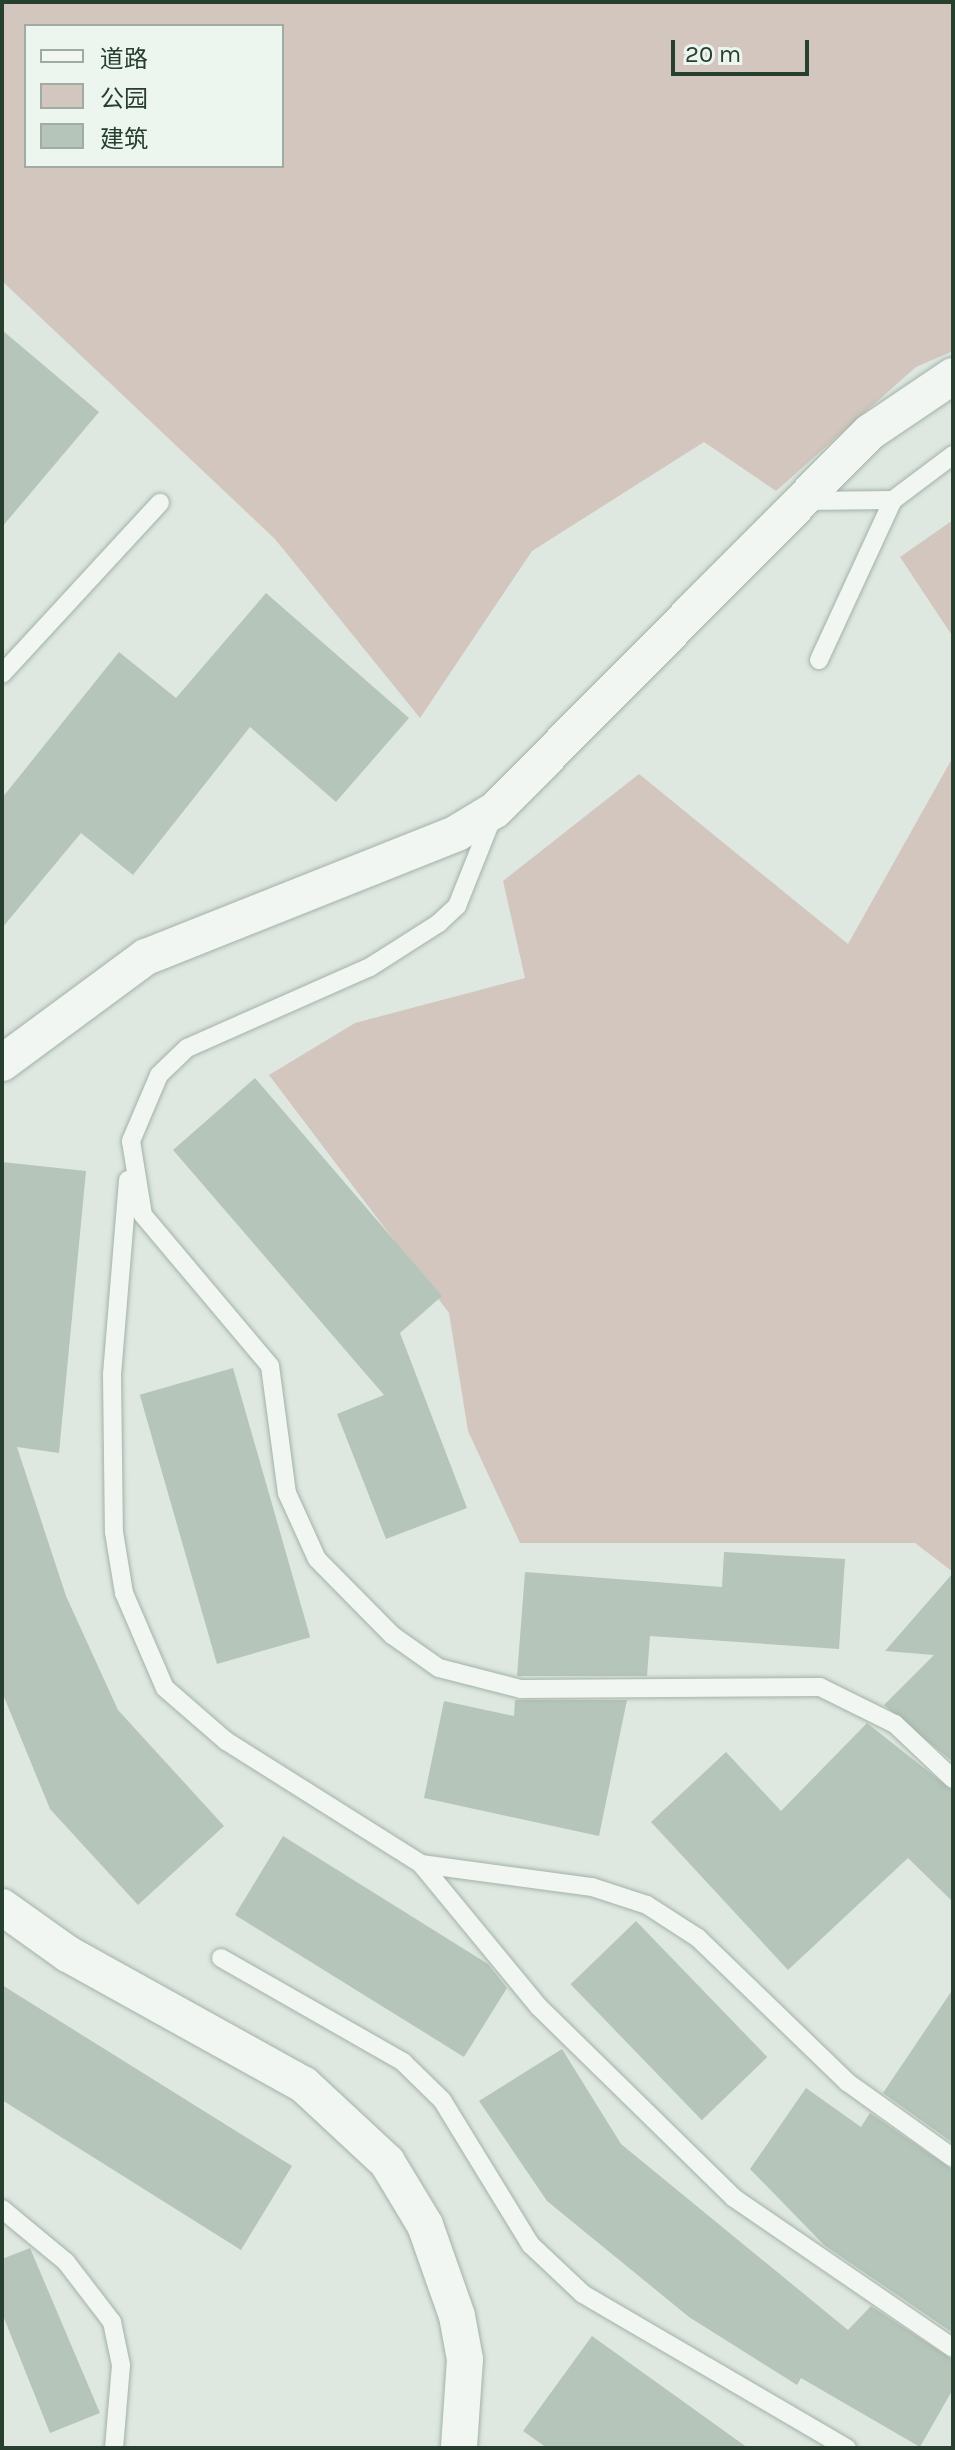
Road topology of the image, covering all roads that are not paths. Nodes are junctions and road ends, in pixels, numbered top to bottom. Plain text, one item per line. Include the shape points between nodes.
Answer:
1 (953, 376) edge
2 (953, 455) edge
3 (893, 500) junction
4 (797, 501) junction
5 (160, 503) dead end
6 (819, 660) dead end
7 (2, 674) edge
8 (495, 810) junction
9 (2, 1063) edge
10 (131, 1141) junction
11 (953, 1779) edge
12 (421, 1864) junction
13 (2, 1907) edge
14 (221, 1958) dead end
15 (953, 2158) edge
16 (2, 2209) edge
17 (953, 2348) edge
18 (114, 2448) edge
19 (459, 2448) edge
20 (847, 2448) edge

1 - 4 street via 870,432
2 - 3 lane
3 - 4 lane
3 - 6 lane
4 - 8 street via 541,771
5 - 7 lane via 12,671
8 - 9 street via 457,833 146,957
8 - 10 lane via 457,906 439,923 370,967 187,1048 159,1075
10 - 11 lane via 136,1192 159,1242 260,1346 270,1366 287,1493 311,1549 392,1635 467,1680 521,1689 820,1687 895,1724
10 - 12 lane via 110,1462 114,1532 136,1631 165,1688 197,1720
12 - 15 lane via 592,1887 647,1905 698,1938 847,2082
12 - 17 lane via 539,2007 734,2198
13 - 19 street via 68,1954 303,2084 387,2162 425,2225 457,2316 465,2359
14 - 20 lane via 403,2062 442,2100 531,2245 583,2294
16 - 18 lane via 66,2262 112,2322 121,2365

